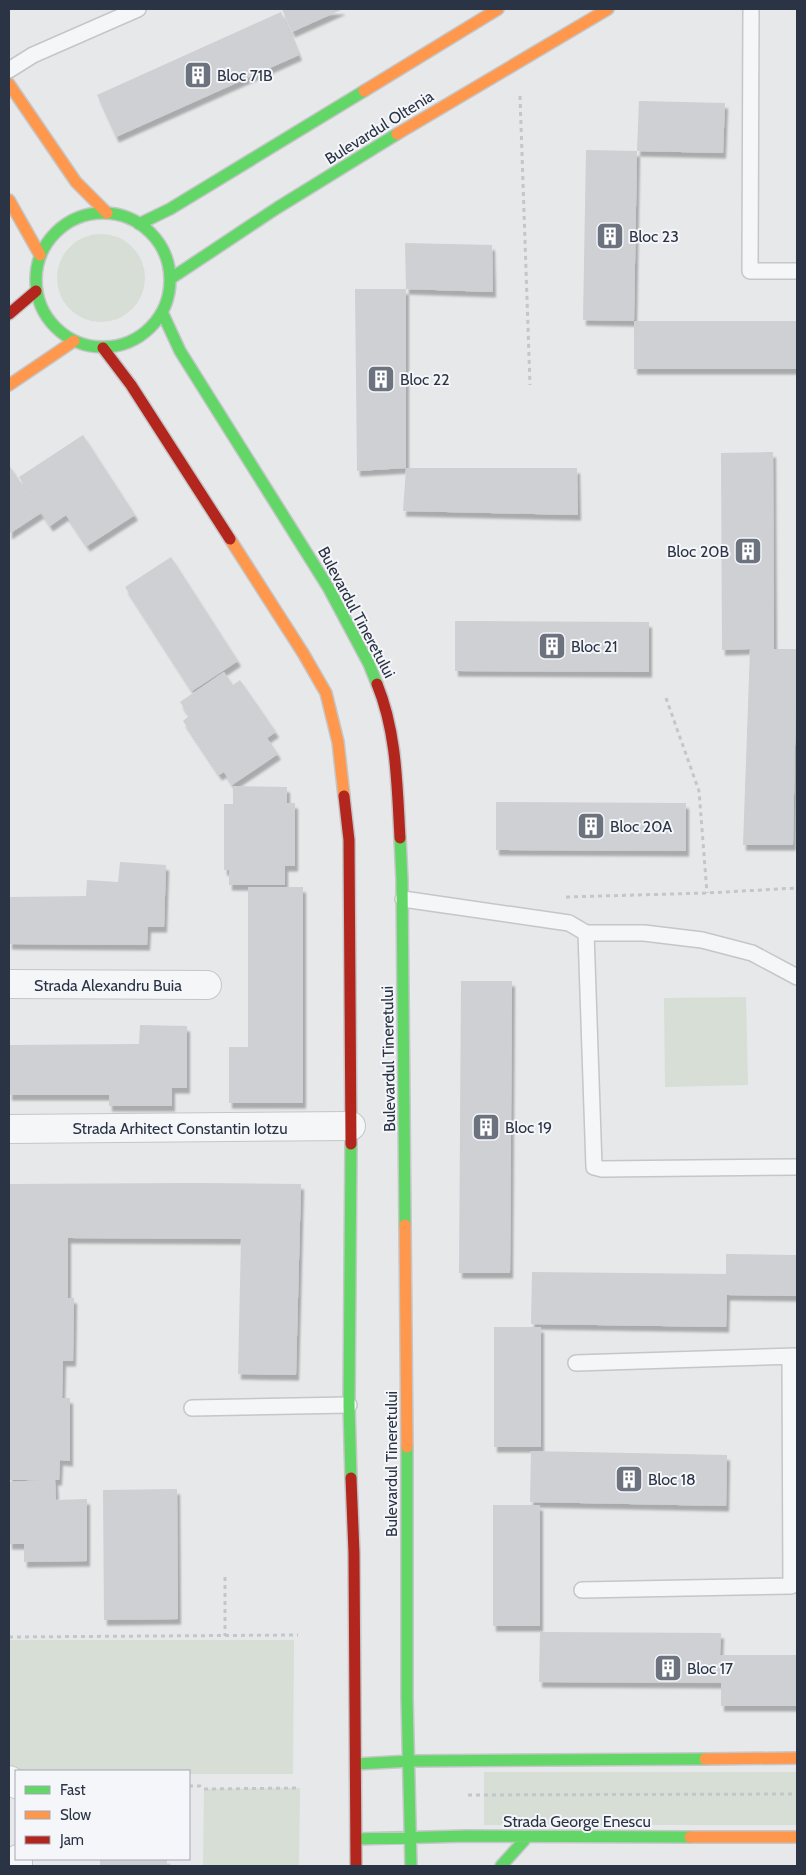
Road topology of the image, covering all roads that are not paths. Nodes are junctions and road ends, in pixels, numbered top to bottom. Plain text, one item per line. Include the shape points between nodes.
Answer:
1 (138, 9) edge
2 (498, 9) edge
3 (608, 9) edge
4 (751, 9) edge
5 (9, 70) edge
6 (9, 84) edge
7 (9, 200) edge
8 (107, 213) junction
9 (139, 224) junction
10 (40, 255) junction
11 (797, 271) edge
12 (170, 279) junction
13 (36, 291) junction
14 (162, 312) junction
15 (9, 314) edge
16 (74, 341) junction
17 (103, 348) junction
18 (9, 385) edge
19 (403, 899) junction
20 (586, 933) junction
21 (797, 977) edge
22 (9, 984) edge
23 (207, 985) dead end
24 (351, 1126) junction
25 (9, 1129) edge
26 (797, 1167) edge
27 (794, 1356) edge
28 (576, 1363) dead end
29 (349, 1405) junction
30 (192, 1408) dead end
31 (582, 1590) dead end
32 (797, 1758) edge
33 (410, 1761) junction
34 (356, 1764) junction
35 (797, 1837) edge
36 (410, 1838) junction
37 (527, 1838) junction
38 (356, 1839) junction
39 (356, 1866) edge
40 (411, 1866) edge
41 (501, 1866) edge

1 - 5 lane via 34,55
2 - 9 main road via 170,209
3 - 12 main road, Bulevardul Oltenia via 326,178
4 - 11 lane via 750,271
6 - 8 main road via 76,182
7 - 10 main road
8 - 9 main road
8 - 10 main road via 86,215 67,223 51,237
9 - 12 main road via 155,238 166,257
10 - 13 main road
12 - 14 main road
13 - 15 main road
13 - 16 main road via 43,312 56,329
14 - 17 main road via 137,338
14 - 19 main road, Bulevardul Tineretului via 180,351 328,587 369,664 382,696 395,752
16 - 17 main road
16 - 18 main road
17 - 24 main road via 131,385 304,653 326,693 338,742 349,840
19 - 20 lane via 569,923
19 - 33 main road, Bulevardul Tineretului
20 - 21 lane via 644,933 702,940 752,954
20 - 26 lane via 594,1167
22 - 23 street, Strada Alexandru Buia
24 - 25 street, Strada Arhitect Constantin Iotzu
24 - 29 main road
27 - 28 lane
27 - 31 lane via 791,1586
29 - 30 lane
29 - 34 main road
32 - 33 main road
33 - 34 main road
33 - 36 main road, Bulevardul Tineretului
34 - 38 main road
35 - 37 main road, Strada George Enescu
36 - 37 main road, Strada George Enescu
36 - 38 main road, Strada George Enescu
36 - 40 main road, Bulevardul Tineretului
37 - 41 main road
38 - 39 main road

